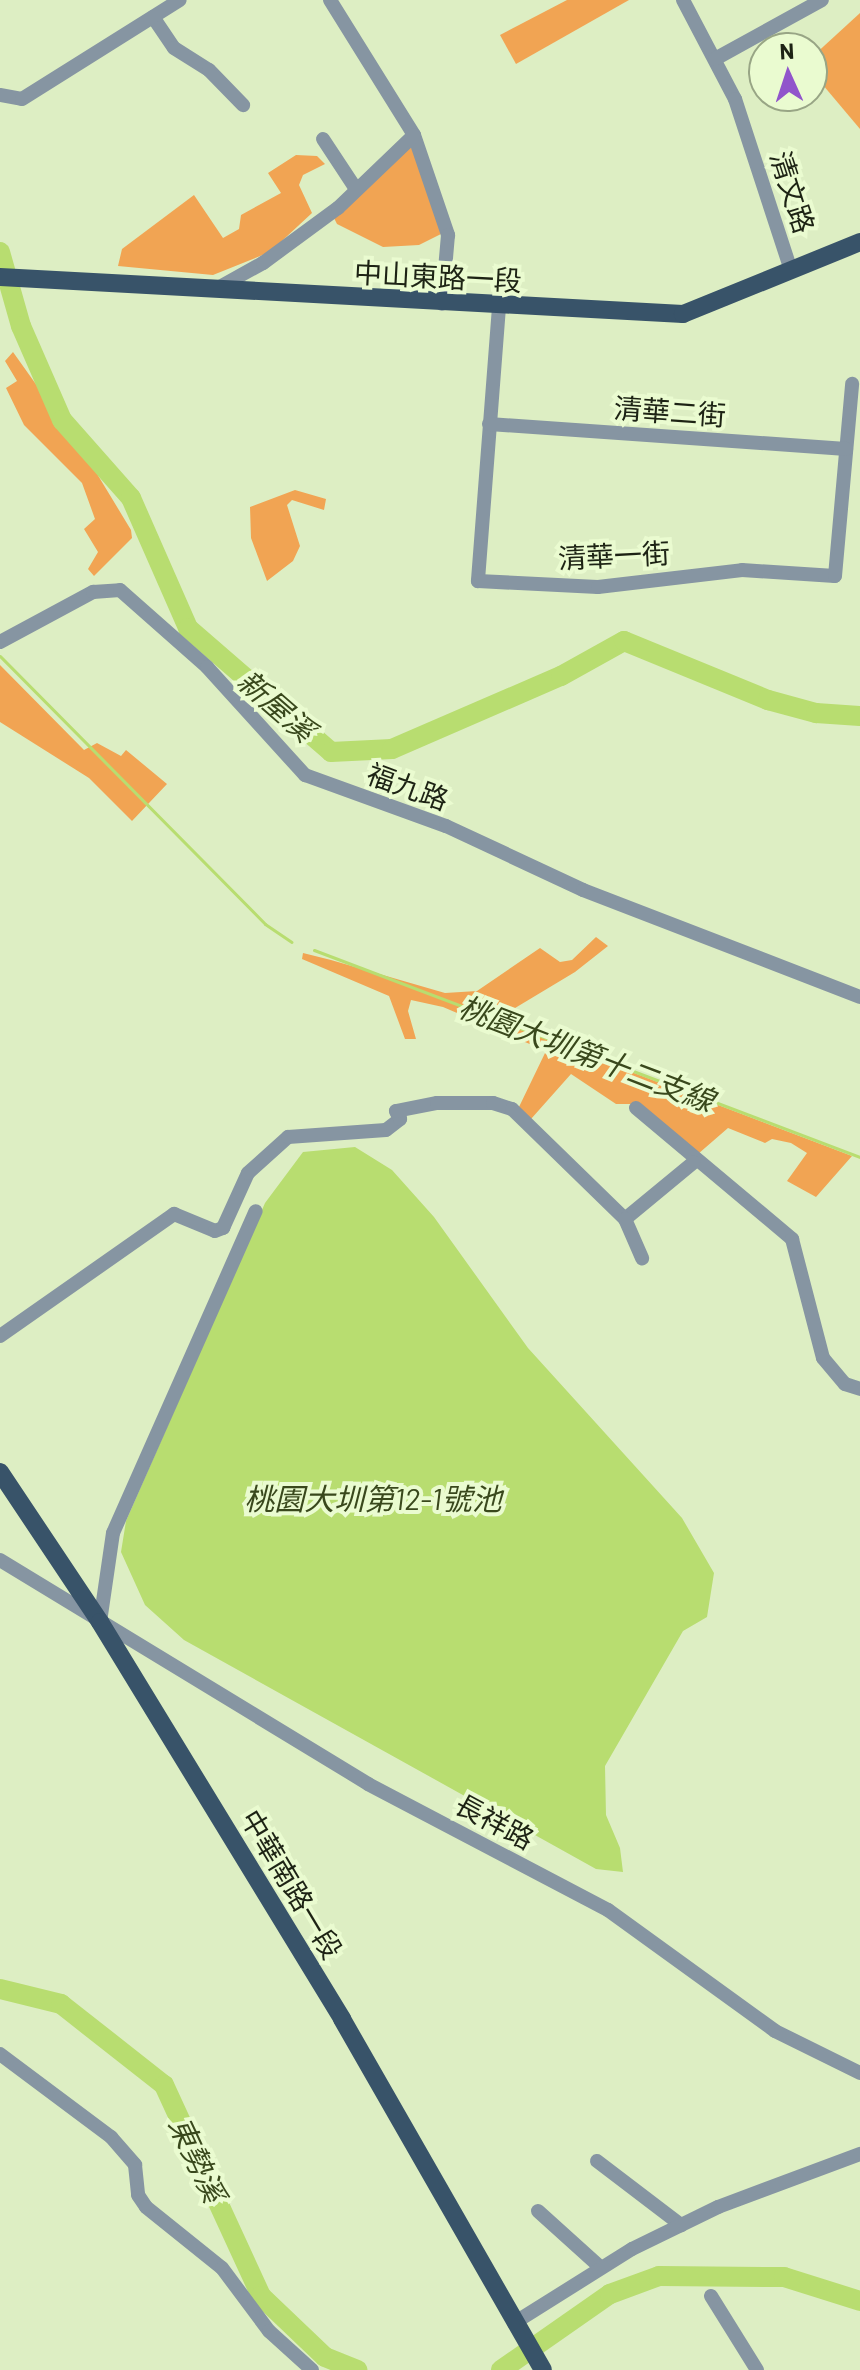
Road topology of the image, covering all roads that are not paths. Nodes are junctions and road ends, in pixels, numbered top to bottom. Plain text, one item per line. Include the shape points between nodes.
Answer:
1 (180, 0) edge
2 (330, 0) edge
3 (683, 0) edge
4 (822, 0) edge
5 (153, 17) junction
6 (715, 59) junction
7 (6, 98) edge
8 (243, 105) dead end
9 (414, 135) junction
10 (323, 139) dead end
11 (356, 189) junction
12 (860, 242) edge
13 (791, 270) junction
14 (0, 277) edge
15 (212, 291) junction
16 (442, 304) junction
17 (499, 307) junction
18 (852, 384) dead end
19 (489, 424) junction
20 (846, 449) junction
21 (0, 642) edge
22 (860, 997) edge
23 (636, 1108) dead end
24 (694, 1162) junction
25 (256, 1211) dead end
26 (625, 1219) junction
27 (642, 1258) dead end
28 (0, 1336) edge
29 (860, 1389) edge
30 (0, 1472) edge
31 (0, 1560) edge
32 (100, 1622) junction
33 (0, 2054) edge
34 (860, 2073) edge
35 (860, 2154) edge
36 (597, 2161) dead end
37 (538, 2211) dead end
38 (681, 2225) junction
39 (600, 2267) junction
40 (711, 2296) dead end
41 (517, 2328) junction
42 (312, 2370) edge
43 (543, 2370) edge
44 (757, 2370) edge

1 - 5 street
2 - 9 street
3 - 6 street, 清文路
4 - 6 street
5 - 7 street
5 - 8 street via 174,48 209,70
6 - 13 street, 清文路 via 735,99
9 - 11 street
9 - 16 street via 448,235
10 - 11 street
11 - 15 street via 263,263
12 - 13 main road, 中山東路一段
13 - 17 main road, 中山東路一段 via 683,314
14 - 15 main road, 中山東路一段
15 - 16 main road, 中山東路一段
16 - 17 main road, 中山東路一段
17 - 19 street, 清華一街
18 - 20 street, 清華一街
19 - 20 street, 清華二街
19 - 20 street, 清華一街 via 478,581 598,587 742,570 835,576
21 - 22 street, 福九路 via 93,592 120,590 207,667 305,775 446,826 583,890
23 - 24 street
24 - 26 street
24 - 29 street via 704,1163 792,1239 823,1358 845,1384
25 - 32 street via 113,1533
26 - 27 street
26 - 28 street via 512,1109 493,1103 405,1108 396,1111 400,1119 386,1130 288,1137 248,1173 223,1228 215,1231 174,1214
30 - 32 main road, 中華南路一段
31 - 32 street, 長祥路
32 - 34 street, 長祥路 via 368,1784 608,1910 775,2031
32 - 41 main road, 中華南路一段 via 350,2032
33 - 42 street via 111,2137 135,2165 138,2195 146,2207 222,2268 269,2331
35 - 38 street via 783,2180
36 - 38 street
37 - 39 street
38 - 39 street
39 - 41 street
40 - 44 street
41 - 43 main road, 中華南路一段

